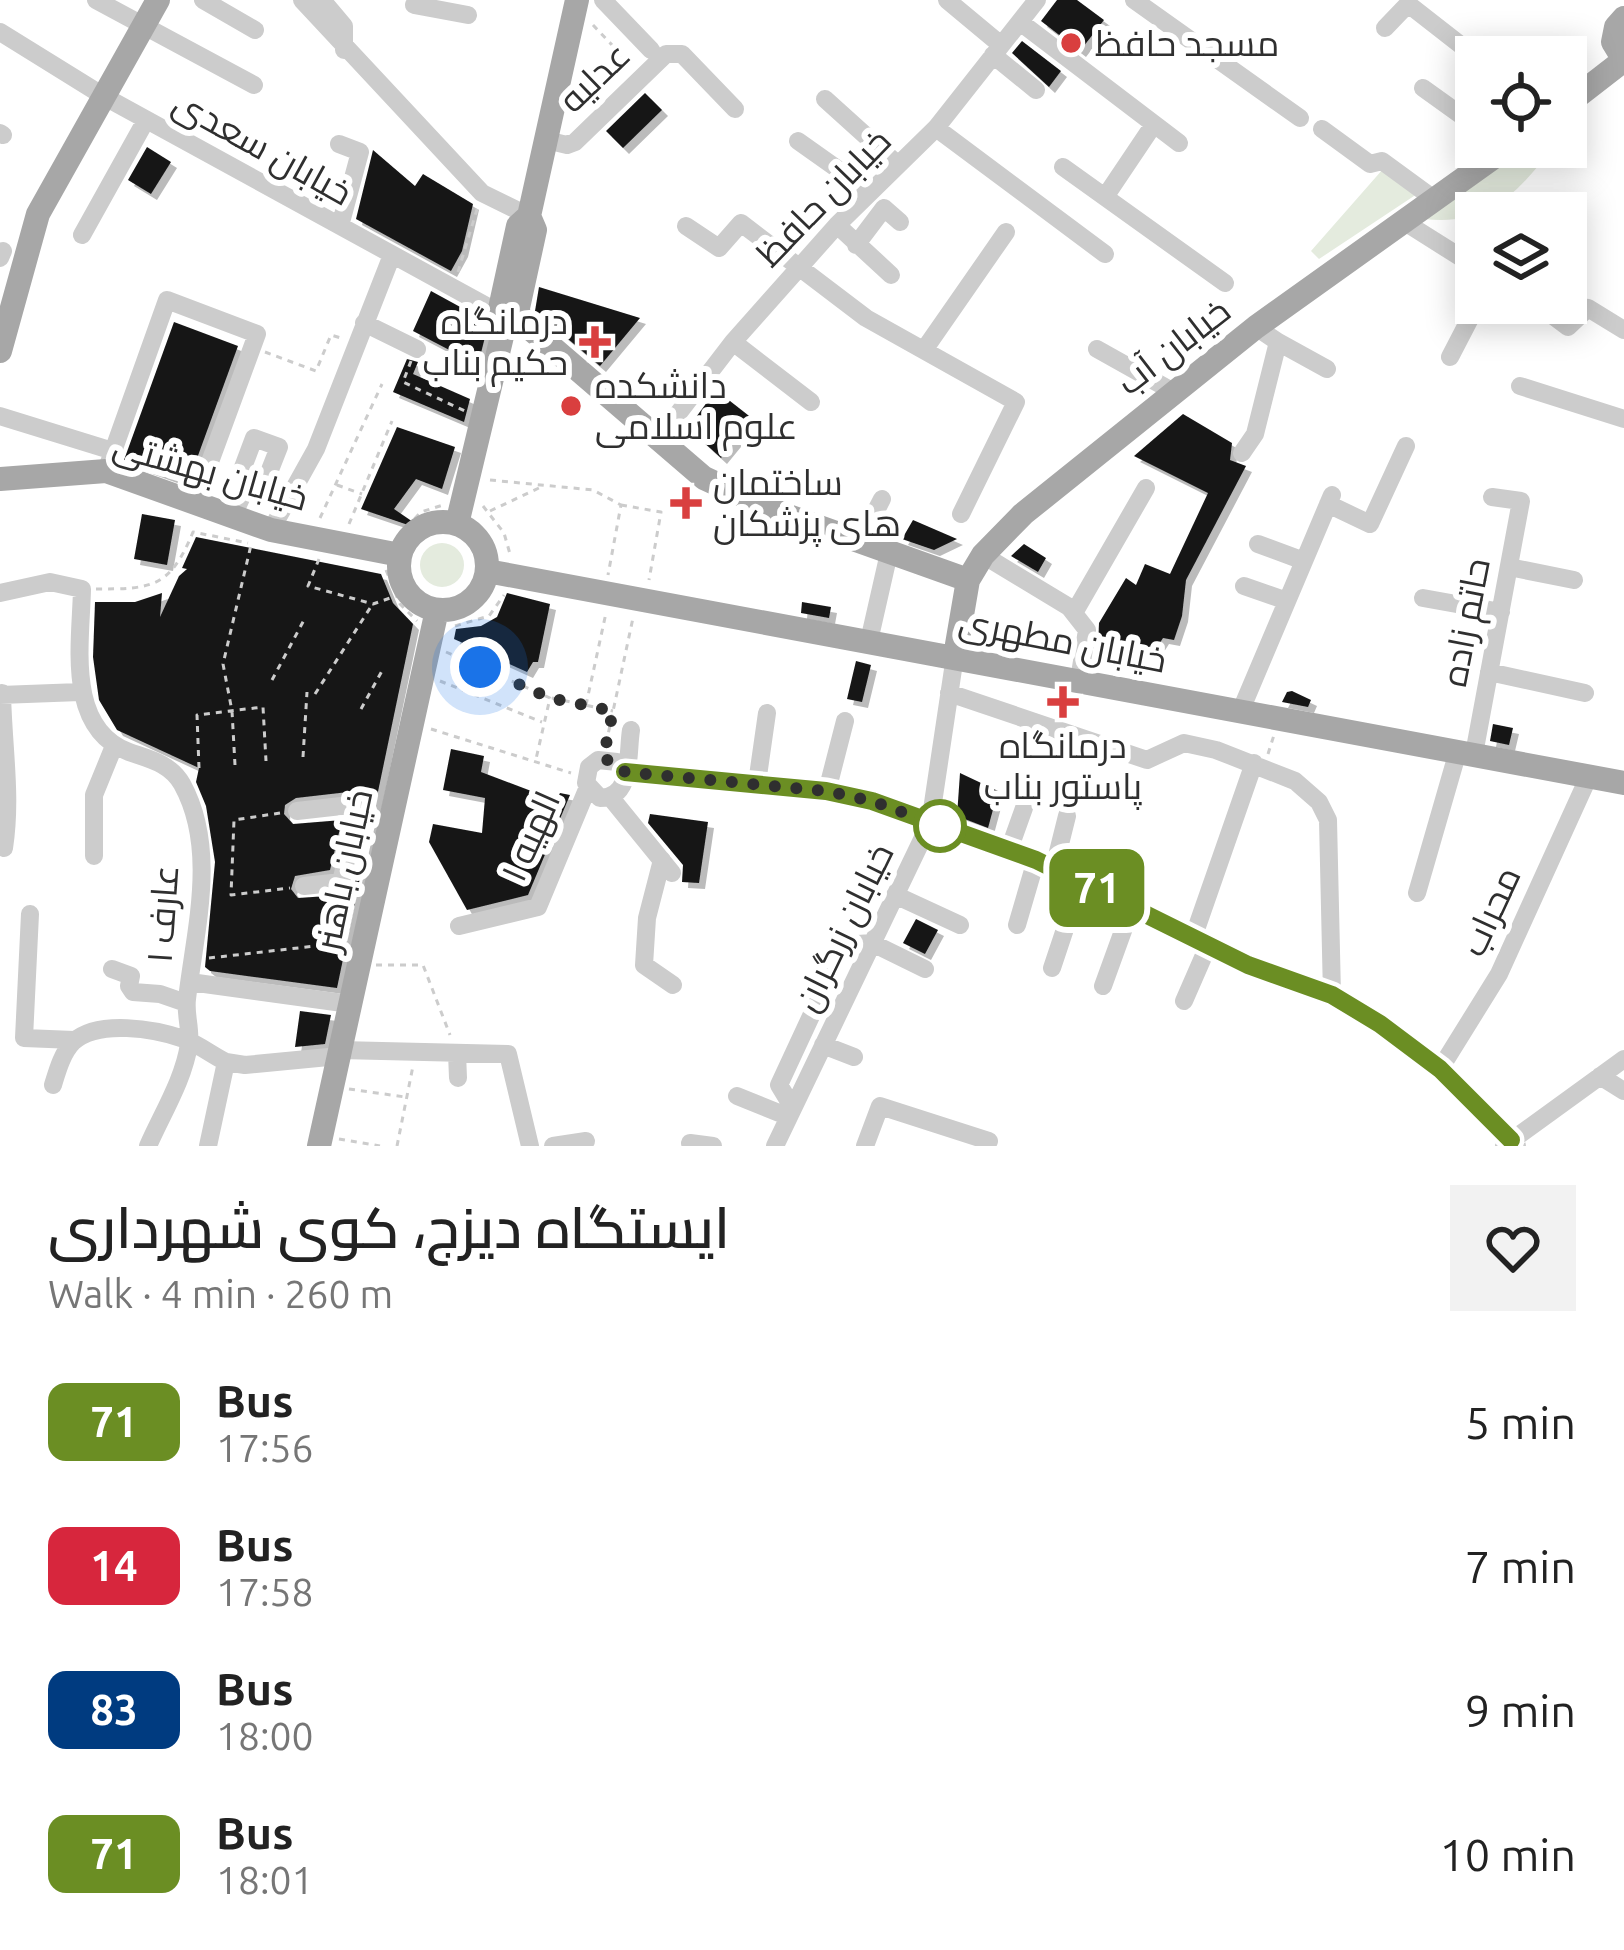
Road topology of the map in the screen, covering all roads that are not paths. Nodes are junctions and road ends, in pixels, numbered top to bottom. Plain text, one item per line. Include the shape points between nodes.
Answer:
1 (96, 0) edge
2 (158, 0) edge
3 (203, 0) edge
4 (302, 0) edge
5 (603, 0) edge
6 (947, 0) edge
7 (1037, 0) edge
8 (1134, 0) edge
9 (1609, 0) edge
10 (326, 2) edge
11 (576, 3) edge
12 (414, 5) dead end
13 (439, 5) edge
14 (468, 15) dead end
15 (1021, 22) junction
16 (144, 26) junction
17 (1619, 27) edge
18 (1385, 28) dead end
19 (255, 30) dead end
20 (0, 32) edge
21 (1455, 41) edge
22 (344, 50) junction
23 (651, 50) dead end
24 (997, 50) junction
25 (1624, 60) edge
26 (254, 85) dead end
27 (1423, 88) dead end
28 (1587, 89) edge
29 (1036, 90) dead end
30 (105, 98) junction
31 (825, 99) dead end
32 (736, 109) dead end
33 (1455, 111) edge
34 (1300, 118) dead end
35 (146, 120) junction
36 (1154, 124) junction
37 (936, 128) junction
38 (1322, 129) dead end
39 (546, 140) junction
40 (798, 141) dead end
41 (1179, 143) dead end
42 (339, 144) dead end
43 (897, 164) junction
44 (1063, 167) dead end
45 (1477, 168) edge
46 (870, 192) junction
47 (1106, 197) junction
48 (1434, 199) junction
49 (529, 216) junction
50 (1403, 221) junction
51 (900, 222) dead end
52 (837, 225) junction
53 (340, 226) junction
54 (686, 226) dead end
55 (1006, 232) dead end
56 (82, 235) dead end
57 (856, 245) junction
58 (1105, 254) dead end
59 (1455, 254) edge
60 (392, 255) junction
61 (799, 268) junction
62 (891, 275) dead end
63 (1225, 283) dead end
64 (1587, 309) edge
65 (512, 319) junction
66 (364, 323) junction
67 (1467, 324) edge
68 (1256, 327) junction
69 (1624, 330) edge
70 (733, 342) junction
71 (1278, 342) junction
72 (417, 349) road end
73 (1097, 349) dead end
74 (924, 350) junction
75 (0, 351) edge
76 (1450, 357) dead end
77 (1327, 369) dead end
78 (1520, 386) dead end
79 (1172, 391) junction
80 (812, 402) dead end
81 (0, 416) edge
82 (1624, 418) edge
83 (657, 441) junction
84 (1406, 446) dead end
85 (1242, 453) dead end
86 (109, 461) junction
87 (252, 474) dead end
88 (0, 479) edge
89 (1146, 488) dead end
90 (1492, 497) dead end
91 (882, 499) dead end
92 (196, 500) junction
93 (462, 507) junction
94 (961, 514) dead end
95 (233, 516) junction
96 (271, 530) junction
97 (860, 542) junction
98 (1258, 544) dead end
99 (889, 553) junction
100 (394, 555) junction
101 (982, 555) junction
102 (1304, 561) junction
103 (1509, 567) junction
104 (502, 574) junction
105 (968, 580) junction
106 (1574, 580) dead end
107 (1244, 586) dead end
108 (0, 593) edge
109 (1423, 598) dead end
110 (1287, 601) junction
111 (1501, 612) junction
112 (1074, 613) junction
113 (435, 619) junction
114 (869, 641) junction
115 (955, 656) junction
116 (1490, 672) junction
117 (1079, 680) junction
118 (80, 692) junction
119 (1585, 693) dead end
120 (1, 694) edge
121 (957, 696) junction
122 (1240, 710) junction
123 (767, 713) dead end
124 (845, 721) dead end
125 (632, 730) dead end
126 (114, 746) junction
127 (1466, 753) junction
128 (1259, 765) junction
129 (2, 768) edge
130 (625, 772) junction
131 (1589, 776) junction
132 (587, 783) junction
133 (757, 783) junction
134 (1624, 783) edge
135 (826, 791) junction
136 (611, 797) junction
137 (1024, 808) dead end
138 (297, 811) road end
139 (1067, 816) dead end
140 (930, 823) junction
141 (350, 839) junction
142 (385, 846) junction
143 (4, 848) dead end
144 (1010, 850) junction
145 (94, 856) dead end
146 (1045, 864) junction
147 (1115, 866) dead end
148 (1082, 881) junction
149 (304, 886) road end
150 (1106, 893) junction
151 (1417, 893) dead end
152 (895, 895) junction
153 (1132, 906) junction
154 (30, 914) dead end
155 (960, 925) dead end
156 (1017, 925) dead end
157 (459, 926) dead end
158 (1201, 942) junction
159 (872, 943) junction
160 (1052, 968) dead end
161 (112, 969) dead end
162 (925, 969) dead end
163 (674, 985) dead end
164 (1103, 986) dead end
165 (188, 993) junction
166 (1332, 995) junction
167 (1184, 1001) dead end
168 (350, 1004) junction
169 (74, 1040) junction
170 (190, 1041) junction
171 (824, 1045) junction
172 (339, 1053) junction
173 (457, 1053) junction
174 (854, 1057) dead end
175 (1624, 1060) edge
176 (226, 1063) junction
177 (1440, 1069) junction
178 (1600, 1076) junction
179 (458, 1078) dead end
180 (53, 1085) dead end
181 (1624, 1091) edge
182 (736, 1096) dead end
183 (791, 1113) junction
184 (586, 1141) dead end
185 (989, 1141) dead end
186 (328, 1142) edge
187 (690, 1142) dead end
188 (1511, 1144) edge
189 (148, 1146) edge
190 (208, 1146) edge
191 (530, 1146) edge
192 (553, 1146) edge
193 (713, 1146) edge
194 (775, 1146) edge
195 (866, 1146) edge

1 - 16 street
2 - 16 main road
3 - 19 street
4 - 22 street
5 - 23 street
6 - 24 street
7 - 15 street, خیابان حافظ
8 - 34 street
9 - 17 main road
10 - 22 street via 344,26
11 - 39 main road
12 - 13 street
13 - 14 street
15 - 24 street, خیابان حافظ
15 - 36 street
16 - 26 street
16 - 30 main road
17 - 25 main road via 1615,49
18 - 21 street via 1408,4
20 - 30 street, خیابان سعدی
22 - 49 street via 482,193
24 - 29 street
24 - 37 street, خیابان حافظ
25 - 28 main road
27 - 33 street
30 - 35 street, خیابان سعدی
30 - 75 main road via 38,214
31 - 43 street
32 - 39 street, عدلیه via 674,52 575,142
35 - 53 street, خیابان سعدی
35 - 56 street
36 - 41 street
36 - 47 street
37 - 43 street, خیابان حافظ
37 - 58 street
38 - 48 street
39 - 49 main road
40 - 46 street
42 - 53 street via 359,152
43 - 46 street, خیابان حافظ
44 - 47 street
45 - 48 main road, خیابان آب
46 - 52 street, خیابان حافظ
47 - 63 street
48 - 50 main road, خیابان آب
49 - 65 main road via 535,230
50 - 59 street
50 - 68 main road, خیابان آب
51 - 57 street via 884,208
52 - 57 street
52 - 61 street, خیابان حافظ
53 - 60 street, خیابان سعدی
54 - 61 street via 719,248 741,223
55 - 74 street
57 - 62 street
60 - 65 street, خیابان سعدی
60 - 66 street
61 - 70 street, خیابان حافظ
61 - 74 street
64 - 69 street
65 - 83 main road
65 - 93 main road
66 - 72 street
66 - 96 street via 316,448
67 - 76 street
68 - 71 street
68 - 79 main road, خیابان آب
70 - 80 street
70 - 83 street, خیابان حافظ
71 - 77 street
71 - 85 street via 1255,434
73 - 79 street
74 - 94 street via 1016,402
78 - 82 street
79 - 101 main road, خیابان آب
81 - 86 street
83 - 97 main road via 704,478
84 - 102 street via 1370,524 1330,500
86 - 88 main road, خیابان بهشتی
86 - 92 main road, خیابان بهشتی
86 - 92 street via 167,300 257,334
87 - 95 street
89 - 112 street
90 - 103 street, حاتم زاده via 1521,502
91 - 97 street
92 - 95 main road, خیابان بهشتی
93 - 100 main road via 421,528
93 - 104 main road
95 - 96 main road, خیابان بهشتی
96 - 100 main road, خیابان بهشتی
97 - 99 main road
98 - 102 street
99 - 105 main road
99 - 114 street
100 - 113 main road via 408,593
101 - 105 main road, خیابان آب
101 - 112 street
102 - 110 street
103 - 106 street
103 - 111 street, حاتم زاده
104 - 113 main road
104 - 114 main road, خیابان مطهری
105 - 115 main road, خیابان آب
107 - 110 street
108 - 118 street via 50,582 82,589
109 - 111 street
110 - 122 street
111 - 116 street, حاتم زاده
112 - 117 street via 1087,630
113 - 142 main road, خیابان باهنر
114 - 115 main road, خیابان مطهری
115 - 117 main road, خیابان مطهری
115 - 121 street, خیابان زرگران
116 - 119 street
116 - 127 street, حاتم زاده
117 - 122 main road, خیابان مطهری
118 - 120 street
118 - 126 street
120 - 129 street
121 - 128 street via 1147,760 1184,743
121 - 140 street, خیابان زرگران
122 - 127 main road, خیابان مطهری
123 - 133 street
124 - 135 street
125 - 130 street
126 - 145 street via 94,795
126 - 165 street, عارف ۱ via 166,765 186,794 202,861
127 - 131 main road, خیابان مطهری
127 - 151 street, حاتم زاده
128 - 158 street
128 - 166 street via 1307,790 1328,820
129 - 143 street via 11,803
130 - 132 street via 603,759 589,767
130 - 133 street
130 - 136 street via 622,790
131 - 134 main road, خیابان مطهری
131 - 177 street, محراب via 1499,974
132 - 136 street via 595,795
132 - 157 street, الهیه ۱ via 538,907
133 - 135 street
135 - 140 street
136 - 163 street via 667,866 647,918 644,965
137 - 144 street
138 - 141 street via 358,804
139 - 146 street
140 - 144 street
140 - 152 street, خیابان زرگران
141 - 142 street
141 - 149 street via 340,882
142 - 168 main road, خیابان باهنر
144 - 146 street
146 - 148 street
146 - 156 street
147 - 150 street
148 - 150 street
148 - 160 street
150 - 153 street
152 - 155 street
152 - 159 street, خیابان زرگران
153 - 158 street
153 - 164 street
154 - 169 street via 24,1037
158 - 166 street
158 - 167 street
159 - 162 street
159 - 171 street, خیابان زرگران
159 - 183 street via 844,945 778,1085
161 - 165 street via 131,976 133,992
165 - 168 street
165 - 170 street, عارف ۱
166 - 177 street
168 - 172 main road, خیابان باهنر
169 - 170 street via 124,1030
169 - 180 street
170 - 176 street
170 - 189 street, عارف ۱
171 - 174 street
171 - 183 street, خیابان زرگران
172 - 173 street
172 - 176 street
172 - 186 main road, خیابان باهنر
173 - 179 street
173 - 191 street via 508,1054
175 - 178 street
176 - 190 street
177 - 188 street
178 - 181 street
178 - 188 street
182 - 183 street
183 - 194 street, خیابان زرگران
184 - 192 street
185 - 195 street via 880,1106
187 - 193 street

